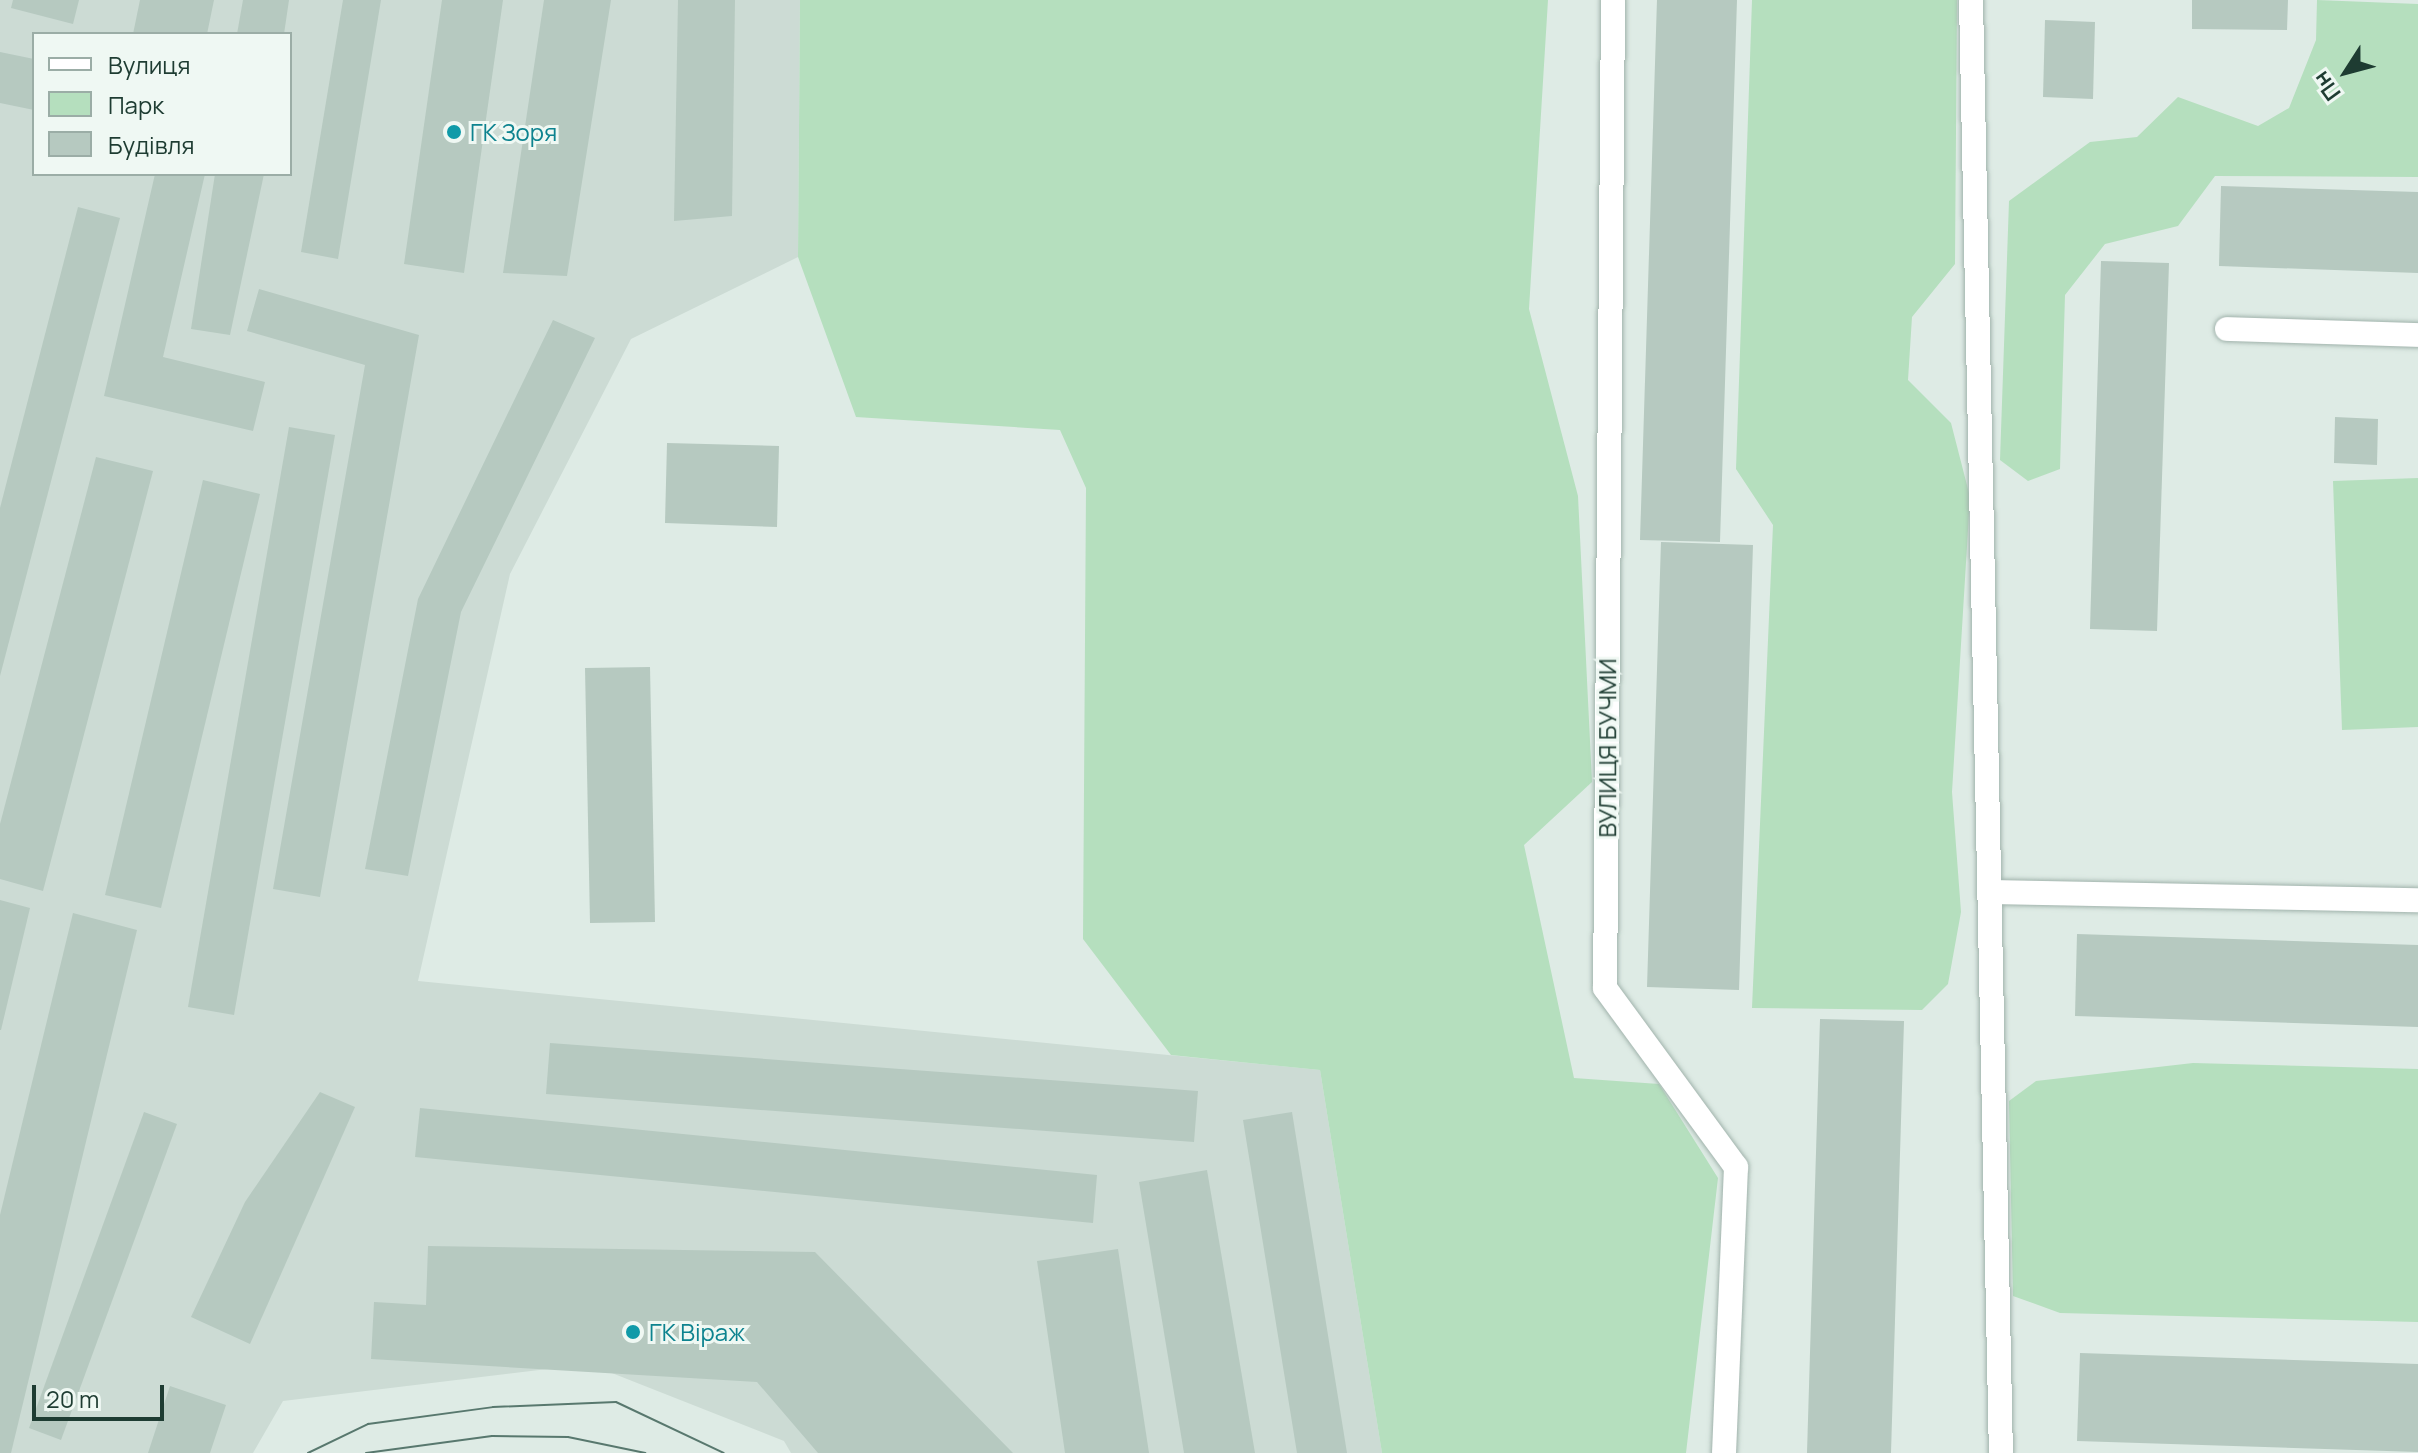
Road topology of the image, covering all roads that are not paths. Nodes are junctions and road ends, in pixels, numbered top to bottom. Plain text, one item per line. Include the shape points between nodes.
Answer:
1 (1613, 0) edge
2 (1971, 0) edge
3 (2227, 329) dead end
4 (2418, 335) edge
5 (1990, 892) junction
6 (2418, 900) edge
7 (1724, 1453) edge
8 (2001, 1453) edge

1 - 7 street, ВУЛИЦЯ БУЧМИ via 1605,988 1736,1167
2 - 5 street
3 - 4 street
5 - 6 street
5 - 8 street

